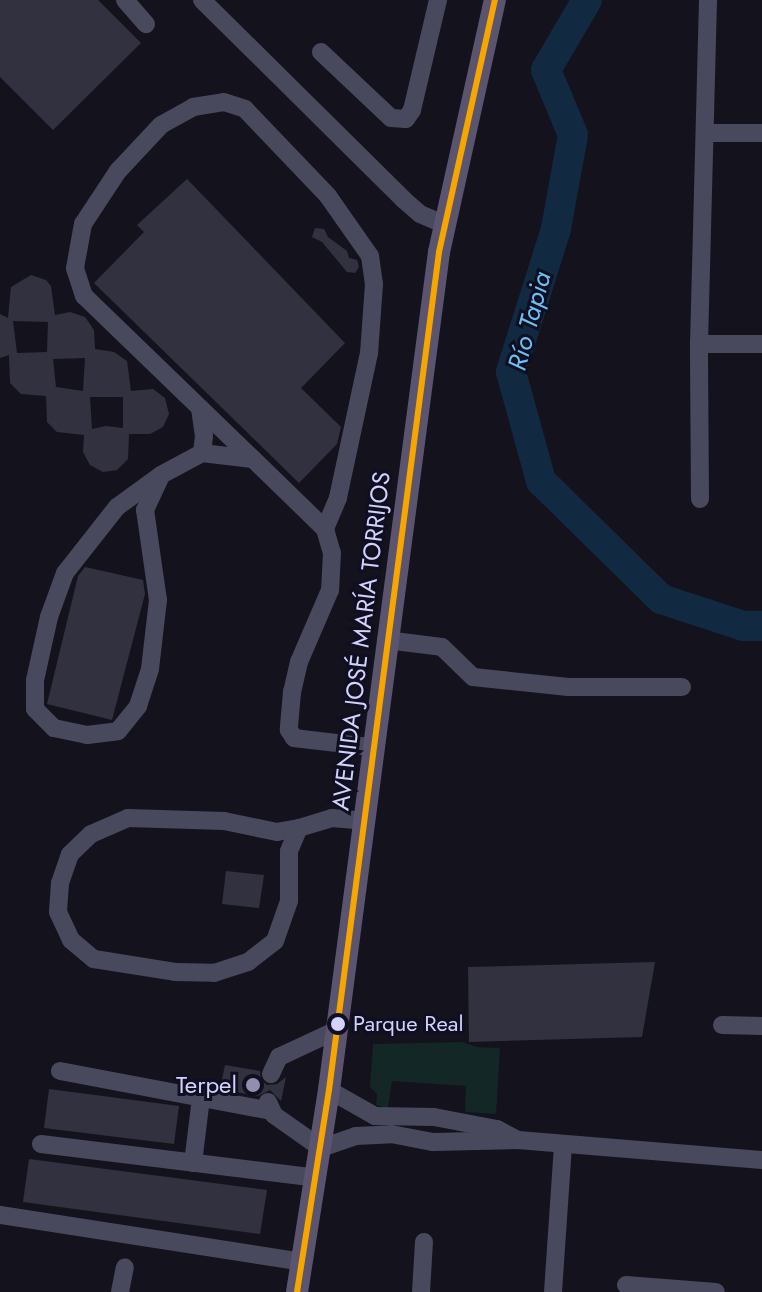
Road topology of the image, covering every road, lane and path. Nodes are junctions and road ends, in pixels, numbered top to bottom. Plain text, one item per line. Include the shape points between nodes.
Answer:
1 (125, 0) edge
2 (438, 0) edge
3 (495, 0) edge
4 (708, 0) edge
5 (213, 3) edge
6 (146, 24) dead end
7 (321, 52) dead end
8 (707, 133) junction
9 (762, 133) edge
10 (444, 224) junction
11 (699, 344) junction
12 (762, 344) edge
13 (200, 408) junction
14 (202, 453) junction
15 (253, 459) junction
16 (161, 475) junction
17 (700, 499) dead end
18 (325, 529) junction
19 (386, 640) junction
20 (682, 687) dead end
21 (371, 747) junction
22 (364, 821) junction
23 (299, 828) junction
24 (722, 1025) dead end
25 (762, 1026) edge
26 (337, 1030) junction
27 (60, 1071) dead end
28 (271, 1074) dead end
29 (329, 1090) junction
30 (201, 1098) junction
31 (418, 1117) junction
32 (443, 1131) junction
33 (415, 1139) junction
34 (41, 1144) dead end
35 (563, 1144) junction
36 (321, 1148) junction
37 (762, 1160) edge
38 (193, 1163) junction
39 (316, 1178) junction
40 (0, 1215) edge
41 (424, 1242) dead end
42 (302, 1262) junction
43 (125, 1267) dead end
44 (626, 1285) dead end
45 (120, 1292) edge
46 (297, 1292) edge
47 (421, 1292) edge
48 (553, 1292) edge
49 (716, 1292) edge

1 - 6 street
2 - 7 street via 406,119 391,118
3 - 10 main road, AVENIDA JOSÉ MARÍA TORRIJOS
4 - 8 street
5 - 10 street via 404,200
8 - 9 street
8 - 11 street
10 - 19 main road, AVENIDA JOSÉ MARÍA TORRIJOS
11 - 12 street
11 - 17 street
13 - 14 street
13 - 15 street
13 - 18 street via 84,296 75,268 83,224 118,171 161,125 193,107 224,102 245,109 328,196 370,256 374,284 369,353 338,498
14 - 15 street
14 - 16 street
15 - 18 street
16 - 16 street via 145,510 158,600 150,669 138,706 118,731 87,735 54,728 35,709 35,680 65,573 117,507
18 - 21 street via 332,553 330,590 299,662 289,730 294,738
19 - 20 street via 442,647 473,677 568,687
19 - 21 main road, AVENIDA JOSÉ MARÍA TORRIJOS
21 - 22 main road, AVENIDA JOSÉ MARÍA TORRIJOS
22 - 23 street via 332,818
22 - 26 main road, AVENIDA JOSÉ MARÍA TORRIJOS
23 - 23 street via 289,851 289,901 275,941 248,962 214,973 94,959 71,940 58,912 70,854 91,834 128,818 224,821 277,832
24 - 25 street
26 - 28 street via 279,1057
26 - 29 main road, AVENIDA JOSÉ MARÍA TORRIJOS
27 - 30 street
29 - 31 street via 375,1116
29 - 36 main road, AVENIDA JOSÉ MARÍA TORRIJOS
30 - 36 street via 270,1107
30 - 38 street
31 - 32 street via 434,1117
31 - 33 street via 412,1128
32 - 33 street
32 - 35 street via 497,1129 518,1140
33 - 36 street via 374,1134
34 - 38 street
35 - 37 street
35 - 48 street
36 - 39 main road, AVENIDA JOSÉ MARÍA TORRIJOS
38 - 39 street
39 - 42 main road, AVENIDA JOSÉ MARÍA TORRIJOS
40 - 42 street
41 - 47 street
42 - 46 main road, AVENIDA JOSÉ MARÍA TORRIJOS
43 - 45 street
44 - 49 street

